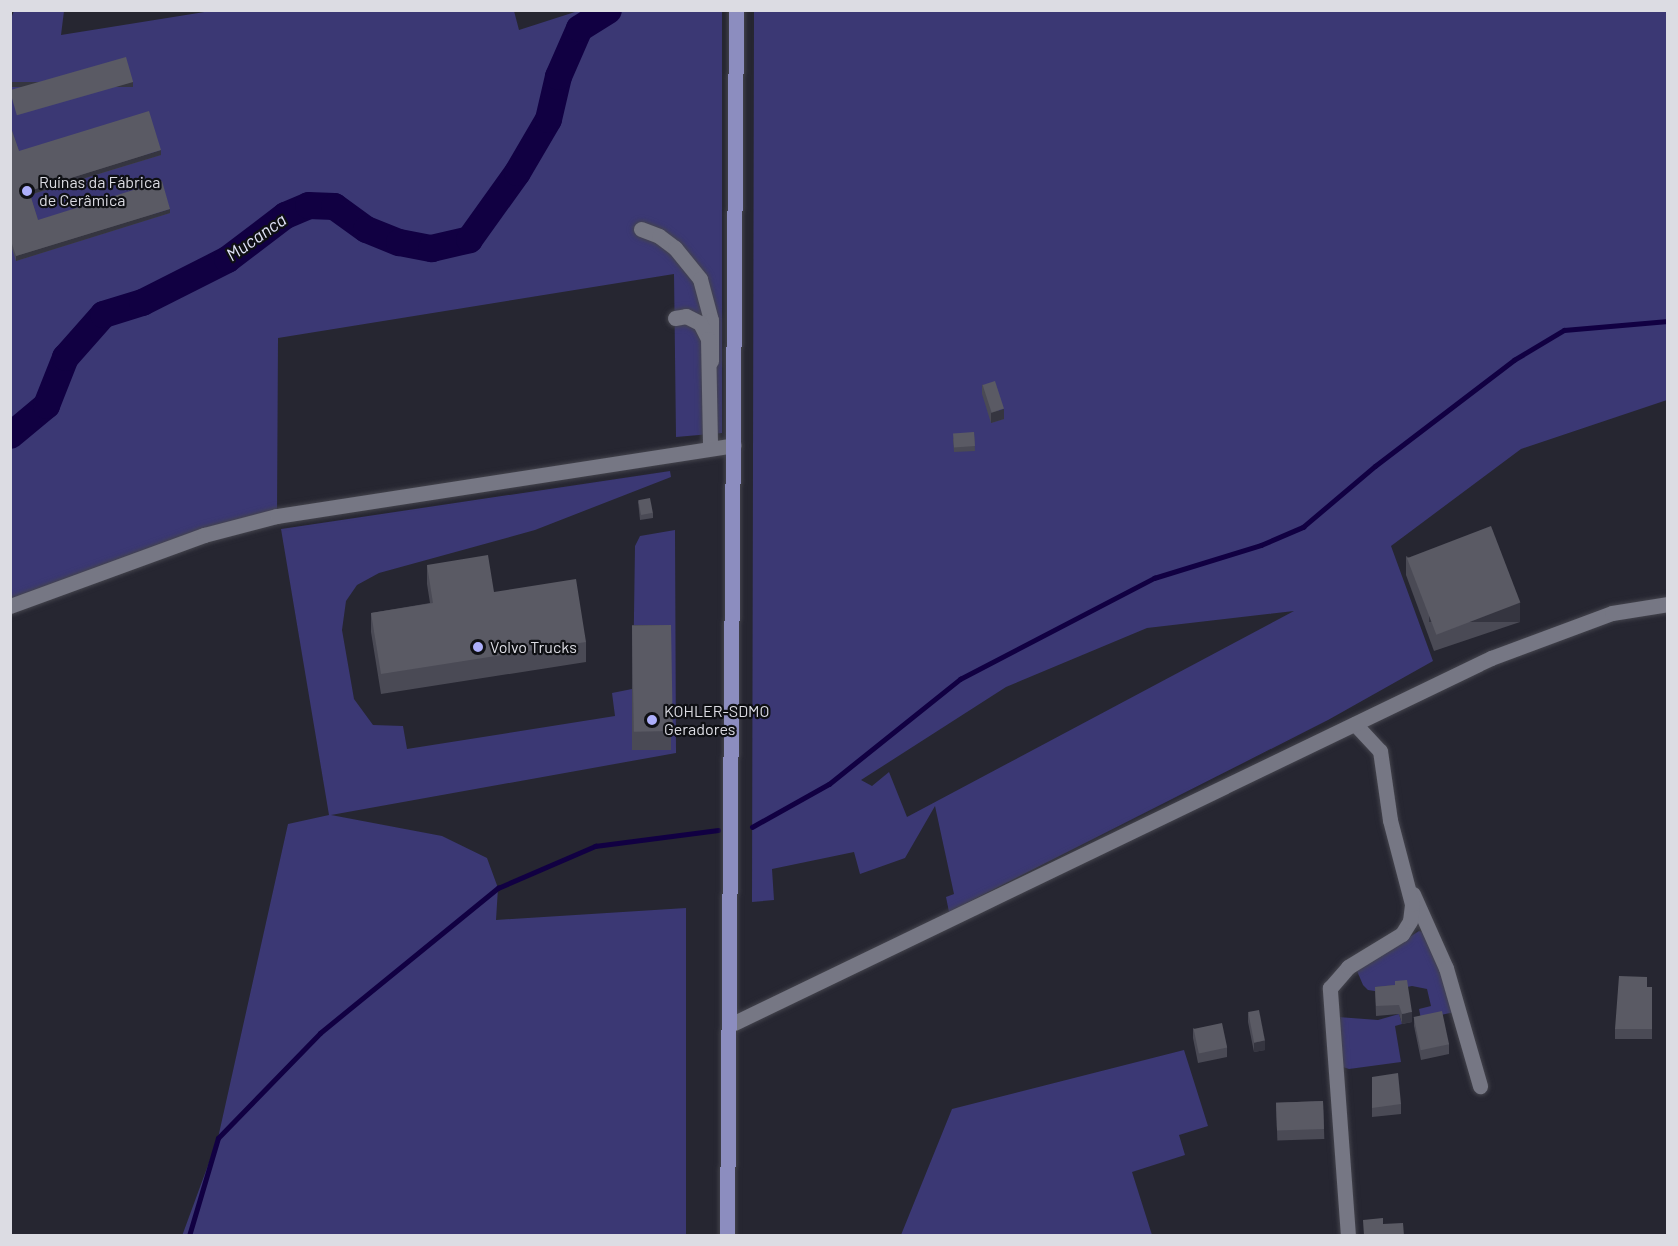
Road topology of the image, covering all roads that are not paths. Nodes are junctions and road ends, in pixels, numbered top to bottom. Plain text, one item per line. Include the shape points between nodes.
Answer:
1 (736, 10) edge
2 (641, 229) dead end
3 (675, 318) dead end
4 (711, 361) junction
5 (734, 445) junction
6 (710, 448) junction
7 (1668, 604) edge
8 (10, 606) edge
9 (1355, 724) junction
10 (1407, 882) junction
11 (730, 1025) junction
12 (1480, 1086) dead end
13 (727, 1236) edge
14 (1348, 1236) edge

1 - 5 main road
2 - 4 street via 675,248 700,279 711,320
3 - 4 street via 686,316 700,323 708,339
4 - 6 street
5 - 6 street
5 - 11 main road
6 - 8 street via 277,516 204,535
7 - 9 street via 1612,614 1491,658
9 - 10 street via 1380,751 1390,820
9 - 11 street
10 - 12 street via 1446,968
10 - 14 street via 1412,904 1410,921 1402,934 1348,967 1330,988
11 - 13 main road

